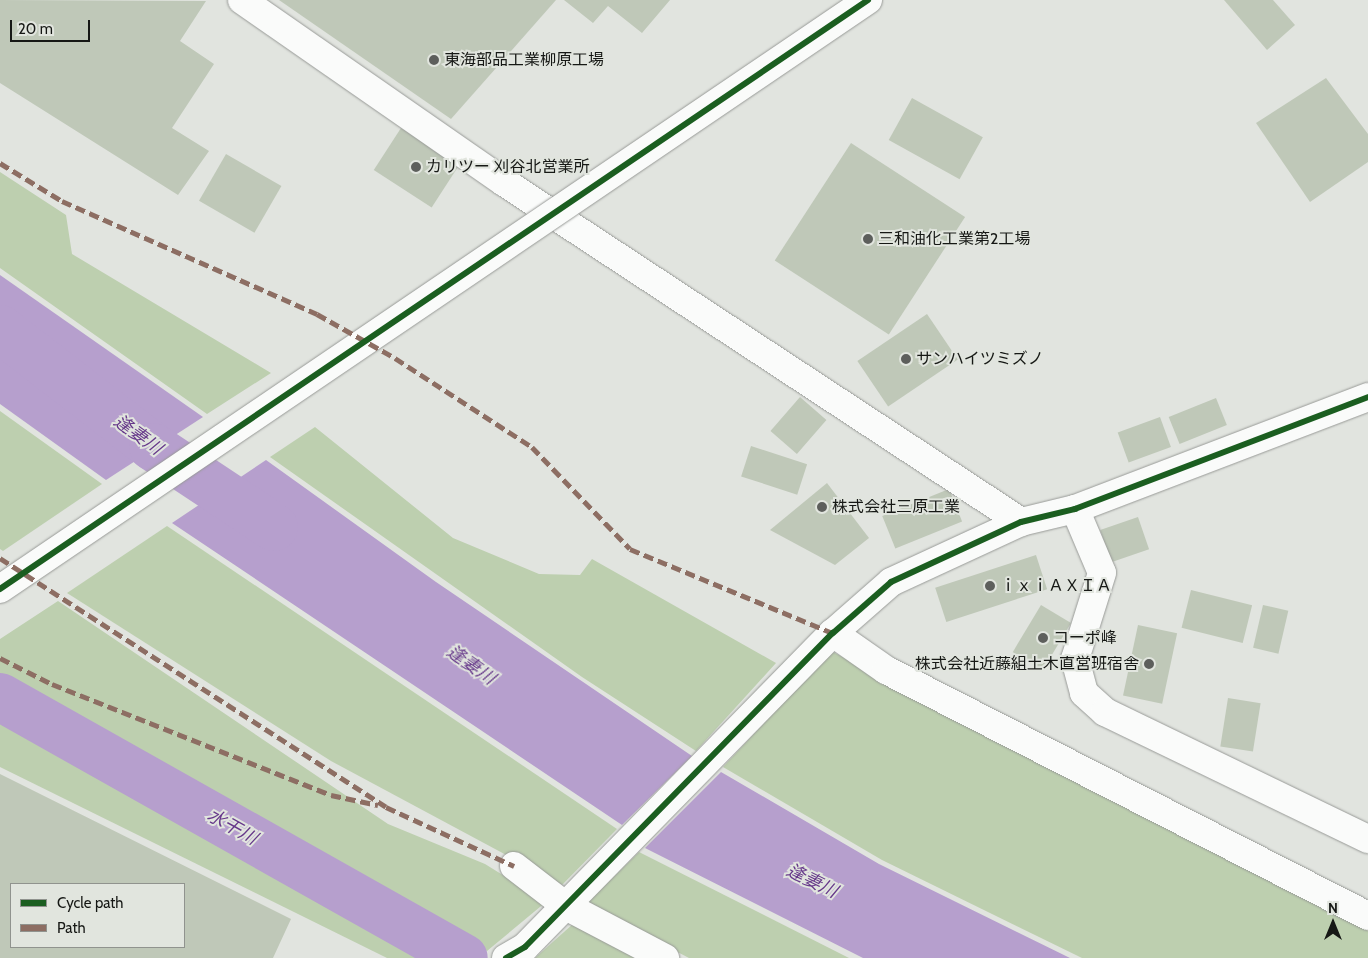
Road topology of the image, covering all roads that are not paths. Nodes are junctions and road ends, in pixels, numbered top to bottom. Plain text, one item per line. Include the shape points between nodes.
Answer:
1 (242, 0) edge
2 (868, 0) edge
3 (1368, 397) edge
4 (1075, 509) junction
5 (1021, 522) junction
6 (0, 589) edge
7 (833, 633) junction
8 (1368, 839) edge
9 (514, 866) dead end
10 (566, 906) junction
11 (1368, 916) edge
12 (515, 952) edge
13 (665, 958) edge

1 - 5 street via 504,182
2 - 6 street, bridge
3 - 4 street
4 - 5 street
4 - 8 street via 1102,574 1075,659 1084,693 1105,712
5 - 7 street via 891,582
7 - 10 street
7 - 11 street via 886,670
9 - 10 street
10 - 12 street
10 - 13 street

